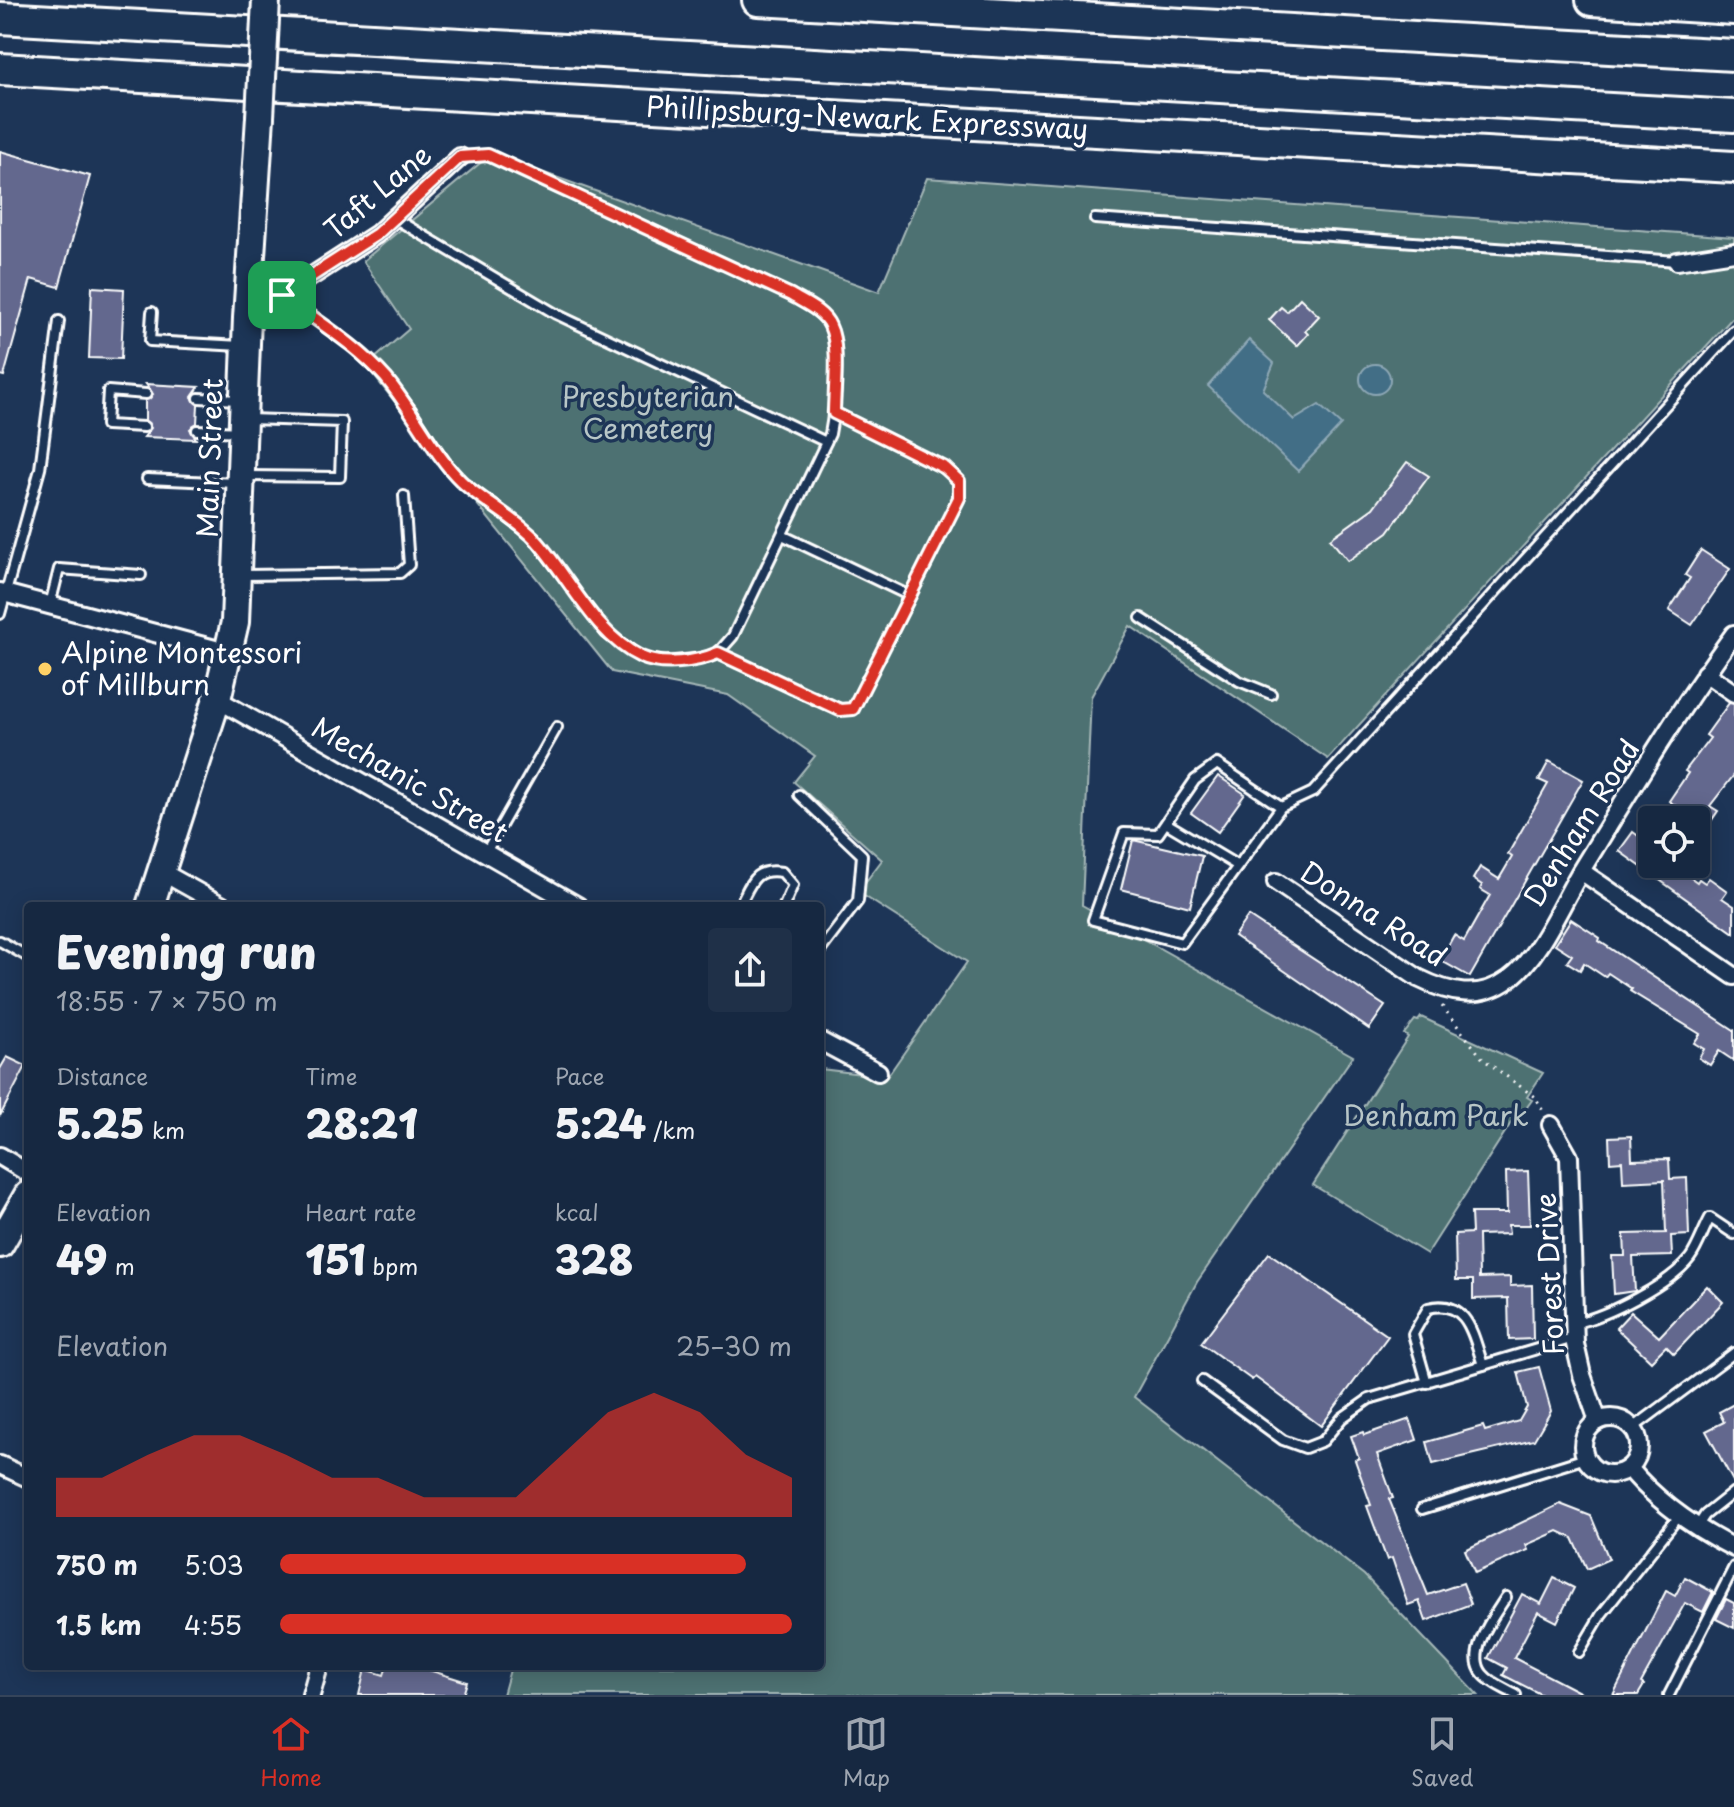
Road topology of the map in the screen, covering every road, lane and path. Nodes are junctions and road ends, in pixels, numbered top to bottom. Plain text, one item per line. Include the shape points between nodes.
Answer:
1 (266, 0) edge
2 (758, 0) edge
3 (1592, 0) edge
4 (1734, 9) edge
5 (0, 18) edge
6 (1728, 55) edge
7 (0, 69) edge
8 (1734, 116) edge
9 (460, 157) joint
10 (1734, 167) edge
11 (394, 218) junction
12 (1095, 219) dead end
13 (1734, 252) edge
14 (1677, 261) joint
15 (282, 295) junction
16 (152, 312) dead end
17 (247, 318) junction
18 (59, 321) dead end
19 (1734, 330) edge
20 (246, 346) junction
21 (146, 394) dead end
22 (199, 398) dead end
23 (834, 413) junction
24 (244, 417) junction
25 (144, 427) dead end
26 (197, 430) dead end
27 (826, 442) junction
28 (147, 479) dead end
29 (241, 480) junction
30 (404, 496) dead end
31 (782, 535) junction
32 (141, 575) dead end
33 (238, 575) junction
34 (3, 593) edge
35 (910, 596) junction
36 (50, 605) junction
37 (0, 614) edge
38 (1141, 618) dead end
39 (1734, 634) edge
40 (230, 653) junction
41 (718, 653) junction
42 (1705, 673) junction
43 (1734, 693) edge
44 (1271, 694) dead end
45 (217, 699) junction
46 (557, 727) dead end
47 (799, 795) dead end
48 (1281, 807) junction
49 (1166, 823) junction
50 (485, 853) junction
51 (1238, 866) junction
52 (1581, 871) junction
53 (162, 872) junction
54 (1276, 882) dead end
55 (151, 902) edge
56 (216, 902) edge
57 (571, 902) edge
58 (741, 902) edge
59 (786, 902) edge
60 (0, 941) edge
61 (824, 946) edge
62 (24, 955) edge
63 (1734, 976) edge
64 (1443, 990) junction
65 (824, 1043) edge
66 (878, 1072) dead end
67 (1551, 1125) joint
68 (0, 1156) edge
69 (24, 1171) edge
70 (24, 1201) edge
71 (2, 1234) edge
72 (1734, 1234) edge
73 (1574, 1330) junction
74 (1734, 1353) edge
75 (1483, 1365) junction
76 (1202, 1381) dead end
77 (1427, 1383) junction
78 (1598, 1421) junction
79 (1633, 1428) junction
80 (1586, 1458) junction
81 (0, 1465) edge
82 (1629, 1468) junction
83 (24, 1476) edge
84 (1734, 1492) edge
85 (1422, 1509) dead end
86 (1680, 1515) junction
87 (1697, 1527) junction
88 (1734, 1548) edge
89 (1734, 1567) edge
90 (1506, 1597) dead end
91 (1579, 1652) dead end
92 (318, 1670) edge
93 (311, 1695) edge
94 (1516, 1695) edge
95 (1669, 1695) edge

1 - 17 main road, Main Street, bridge
2 - 6 highway
3 - 4 highway
5 - 8 highway, Phillipsburg-Newark Expressway
7 - 10 highway, Phillipsburg-Newark Expressway
9 - 11 street, Taft Lane
9 - 23 lane via 488,155 820,313 830,326 834,354
11 - 15 street, Taft Lane
11 - 27 lane via 556,314
12 - 14 lane
13 - 14 street
15 - 17 street, Taft Lane
15 - 41 lane via 385,377 448,467 534,537 606,633 642,658 665,662
16 - 20 lane via 150,341
17 - 20 main road, Main Street
18 - 34 lane via 40,469
19 - 48 lane via 1313,792
20 - 24 main road, Main Street
21 - 25 lane via 108,391 106,425
22 - 24 lane
23 - 27 lane
23 - 35 lane via 945,468 959,481 959,498
24 - 26 lane
24 - 29 main road, Main Street
24 - 29 lane via 342,422 340,477
27 - 31 lane
28 - 29 lane
29 - 33 main road, Main Street
30 - 33 lane via 409,565 400,573
31 - 35 lane
31 - 41 lane via 733,636
32 - 36 lane via 59,569
33 - 40 main road, Main Street
34 - 36 street
34 - 37 lane
35 - 41 lane via 853,709 840,710
36 - 40 street
38 - 44 lane via 1239,681
39 - 42 street, Denham Road
40 - 45 main road, Main Street
42 - 43 street
42 - 52 street, Denham Road
45 - 50 street, Mechanic Street
45 - 53 main road, Main Street
46 - 50 lane
47 - 61 lane via 862,855 858,901
48 - 49 lane via 1217,764 1195,780
48 - 51 lane
49 - 51 lane
49 - 51 lane via 1158,834 1124,833 1093,920 1182,943
50 - 57 street, Mechanic Street
52 - 63 street
52 - 64 street, Denham Road via 1520,971 1477,993
53 - 55 main road, Main Street
53 - 56 street
54 - 64 street, Donna Road
58 - 59 lane via 756,874 766,869 782,872 793,885
60 - 62 lane
64 - 67 path via 1440,1003 1483,1059 1536,1098
65 - 66 street
67 - 73 street, Forest Drive via 1569,1157
68 - 69 street
70 - 71 main road
72 - 73 lane via 1710,1218 1689,1258 1640,1297
73 - 75 lane
73 - 78 street, Forest Drive
74 - 79 lane
75 - 77 lane
75 - 77 lane via 1468,1320 1455,1308 1428,1308 1413,1334
76 - 77 lane via 1283,1440 1305,1448 1323,1441 1342,1418 1369,1399
78 - 79 street via 1615,1419
78 - 80 street via 1583,1441
79 - 82 street via 1639,1452
80 - 82 street via 1605,1473
80 - 85 lane
81 - 83 street
82 - 86 street
84 - 87 lane
86 - 87 street
86 - 91 lane via 1601,1615
87 - 88 street
89 - 95 lane
90 - 94 lane via 1478,1649 1477,1663 1484,1676
92 - 93 street

